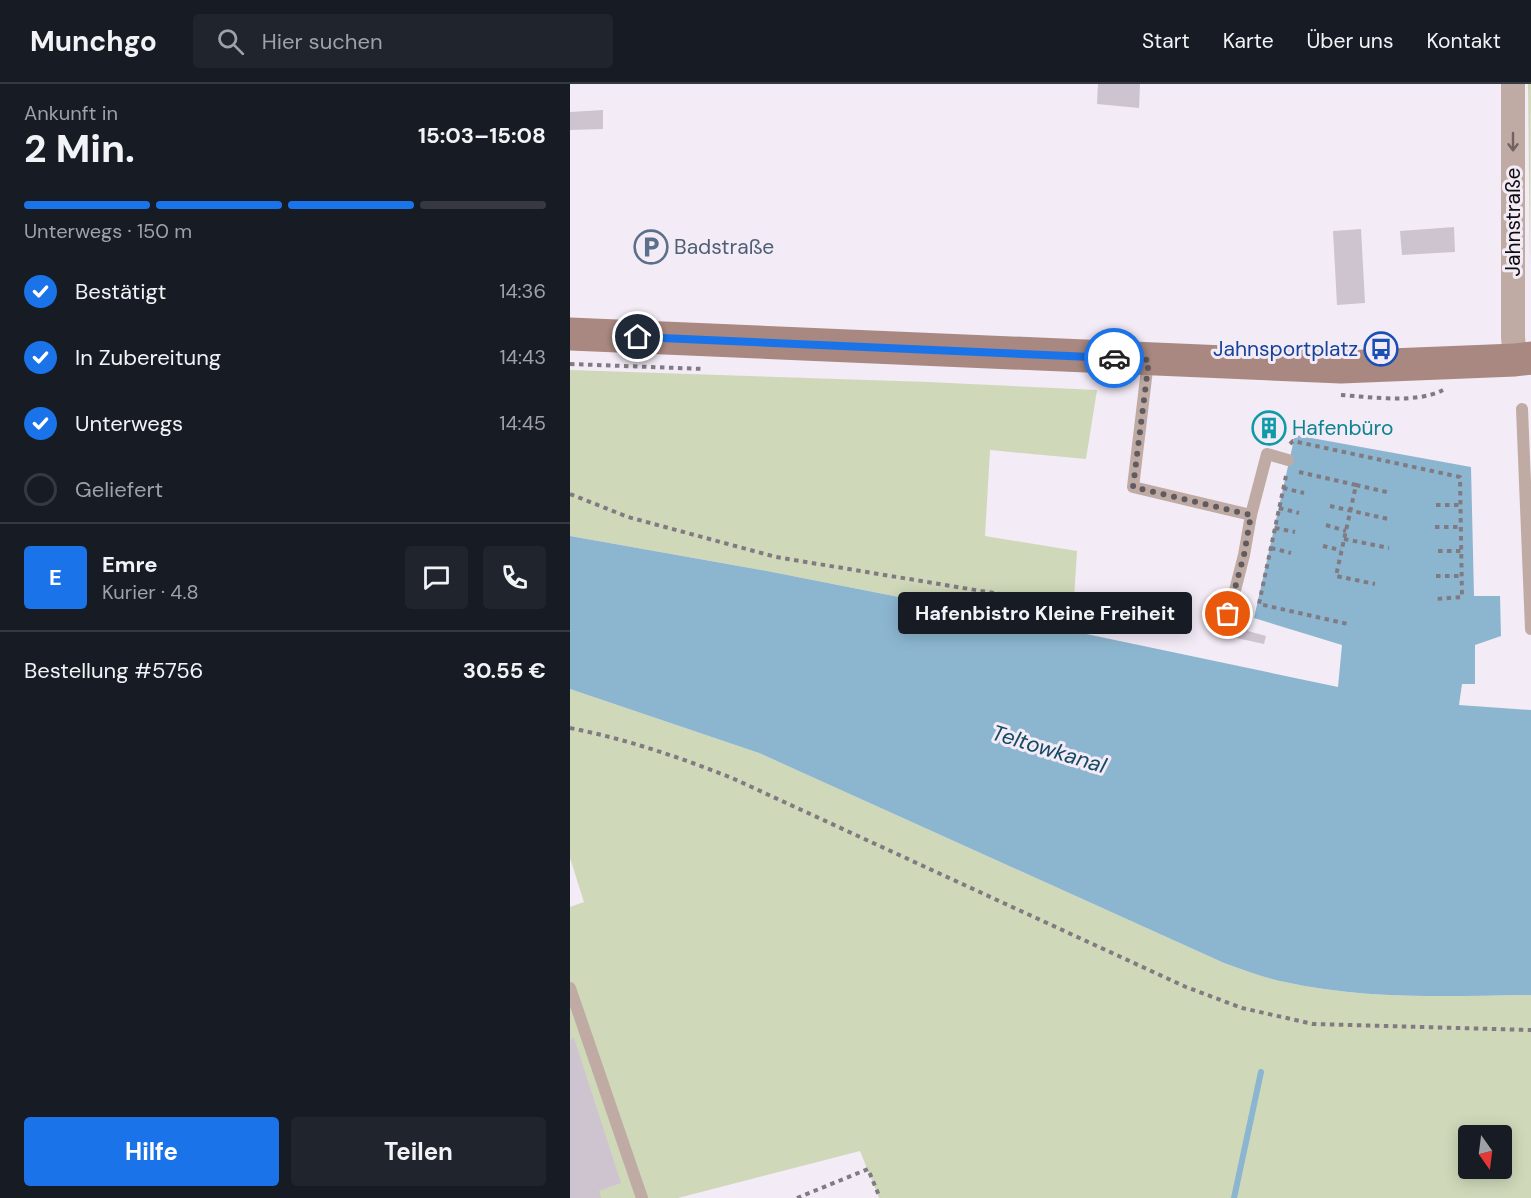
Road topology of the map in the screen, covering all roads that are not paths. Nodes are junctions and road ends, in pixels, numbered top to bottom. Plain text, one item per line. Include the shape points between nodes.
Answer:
1 (1513, 84) edge
2 (570, 334) edge
3 (1523, 359) edge
4 (1149, 360) junction
5 (1522, 409) dead end
6 (1288, 465) road end
7 (1251, 515) junction
8 (1228, 614) dead end
9 (1531, 629) edge
10 (570, 988) edge
11 (642, 1198) edge

1 -> 3 street, Jahnstraße via 1513,337
2 - 4 main road
3 - 4 main road via 1341,367
4 - 7 lane via 1133,487
5 - 9 lane
6 - 7 lane via 1267,454
7 - 8 lane
10 - 11 lane

